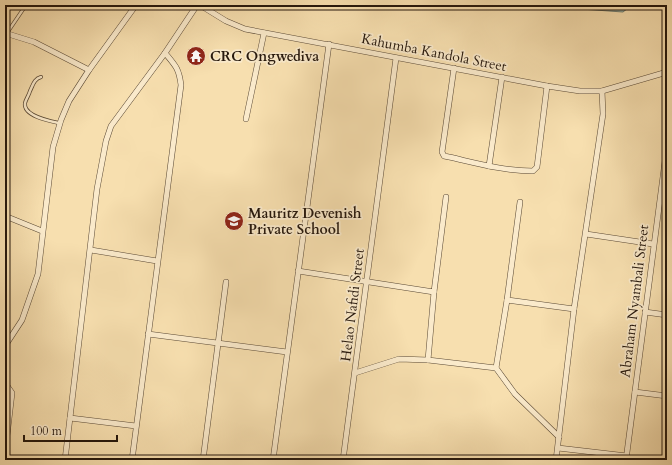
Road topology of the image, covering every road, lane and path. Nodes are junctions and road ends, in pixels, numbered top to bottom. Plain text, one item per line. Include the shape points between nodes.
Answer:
1 (26, 5) edge
2 (136, 5) edge
3 (199, 5) edge
4 (6, 33) edge
5 (264, 33) junction
6 (329, 44) junction
7 (164, 53) junction
8 (396, 58) junction
9 (454, 68) junction
10 (89, 70) junction
11 (667, 72) edge
12 (41, 77) dead end
13 (502, 77) junction
14 (547, 86) junction
15 (602, 91) junction
16 (246, 119) dead end
17 (60, 124) junction
18 (667, 146) edge
19 (489, 166) junction
20 (446, 197) dead end
21 (520, 202) dead end
22 (5, 216) edge
23 (42, 231) junction
24 (586, 234) junction
25 (653, 244) junction
26 (91, 250) junction
27 (157, 261) junction
28 (298, 271) junction
29 (367, 281) junction
30 (226, 282) dead end
31 (434, 292) junction
32 (507, 300) junction
33 (574, 309) junction
34 (645, 312) junction
35 (667, 315) edge
36 (148, 334) junction
37 (8, 338) edge
38 (218, 343) junction
39 (5, 346) edge
40 (287, 352) junction
41 (428, 360) junction
42 (496, 368) junction
43 (355, 373) junction
44 (5, 383) edge
45 (635, 392) junction
46 (667, 396) edge
47 (70, 418) junction
48 (136, 426) junction
49 (559, 437) junction
50 (558, 448) junction
51 (5, 453) edge
52 (627, 458) edge
53 (65, 460) edge
54 (132, 460) edge
55 (202, 460) edge
56 (273, 460) edge
57 (343, 460) edge
58 (556, 460) edge

1 - 4 lane
2 - 10 street
3 - 5 street, Kahumba Kandola Street via 226,21
3 - 7 street
4 - 10 street via 34,42
5 - 6 street, Kahumba Kandola Street
5 - 16 street
6 - 8 street, Kahumba Kandola Street
6 - 28 street
7 - 26 street via 111,126 97,189
7 - 27 street via 179,72 181,86
8 - 9 street, Kahumba Kandola Street
8 - 29 street, Helao Nafidi Street
9 - 13 street, Kahumba Kandola Street
9 - 19 street via 442,152 444,156
10 - 17 street via 69,101
11 - 15 street, Kahumba Kandola Street
12 - 17 lane via 34,83 25,103 26,110 30,114
13 - 14 street, Kahumba Kandola Street
13 - 19 street
14 - 15 street, Kahumba Kandola Street
14 - 19 street via 537,167 533,171 520,171
15 - 24 street via 603,114
17 - 23 street via 53,147
18 - 25 street, Abraham Nyambali Street
20 - 31 street
21 - 32 street
22 - 23 street
23 - 37 street via 38,274 22,320
24 - 25 street
24 - 33 street
25 - 34 street, Abraham Nyambali Street
26 - 27 street
26 - 47 street
27 - 36 street
28 - 29 street
28 - 40 street
29 - 31 street
29 - 43 street, Helao Nafidi Street
30 - 38 street
31 - 41 street
32 - 33 street
32 - 42 street
33 - 49 street
34 - 35 street
34 - 45 street, Abraham Nyambali Street
36 - 38 street
36 - 48 street
37 - 39 street
38 - 40 street
38 - 55 street
40 - 56 street
41 - 42 street
41 - 43 street via 399,359
42 - 49 street via 515,394
43 - 57 street, Helao Nafidi Street
44 - 51 street via 12,393
45 - 46 street
45 - 52 street, Abraham Nyambali Street
47 - 48 street
47 - 53 street
48 - 54 street
49 - 50 street
50 - 52 street
50 - 58 street

